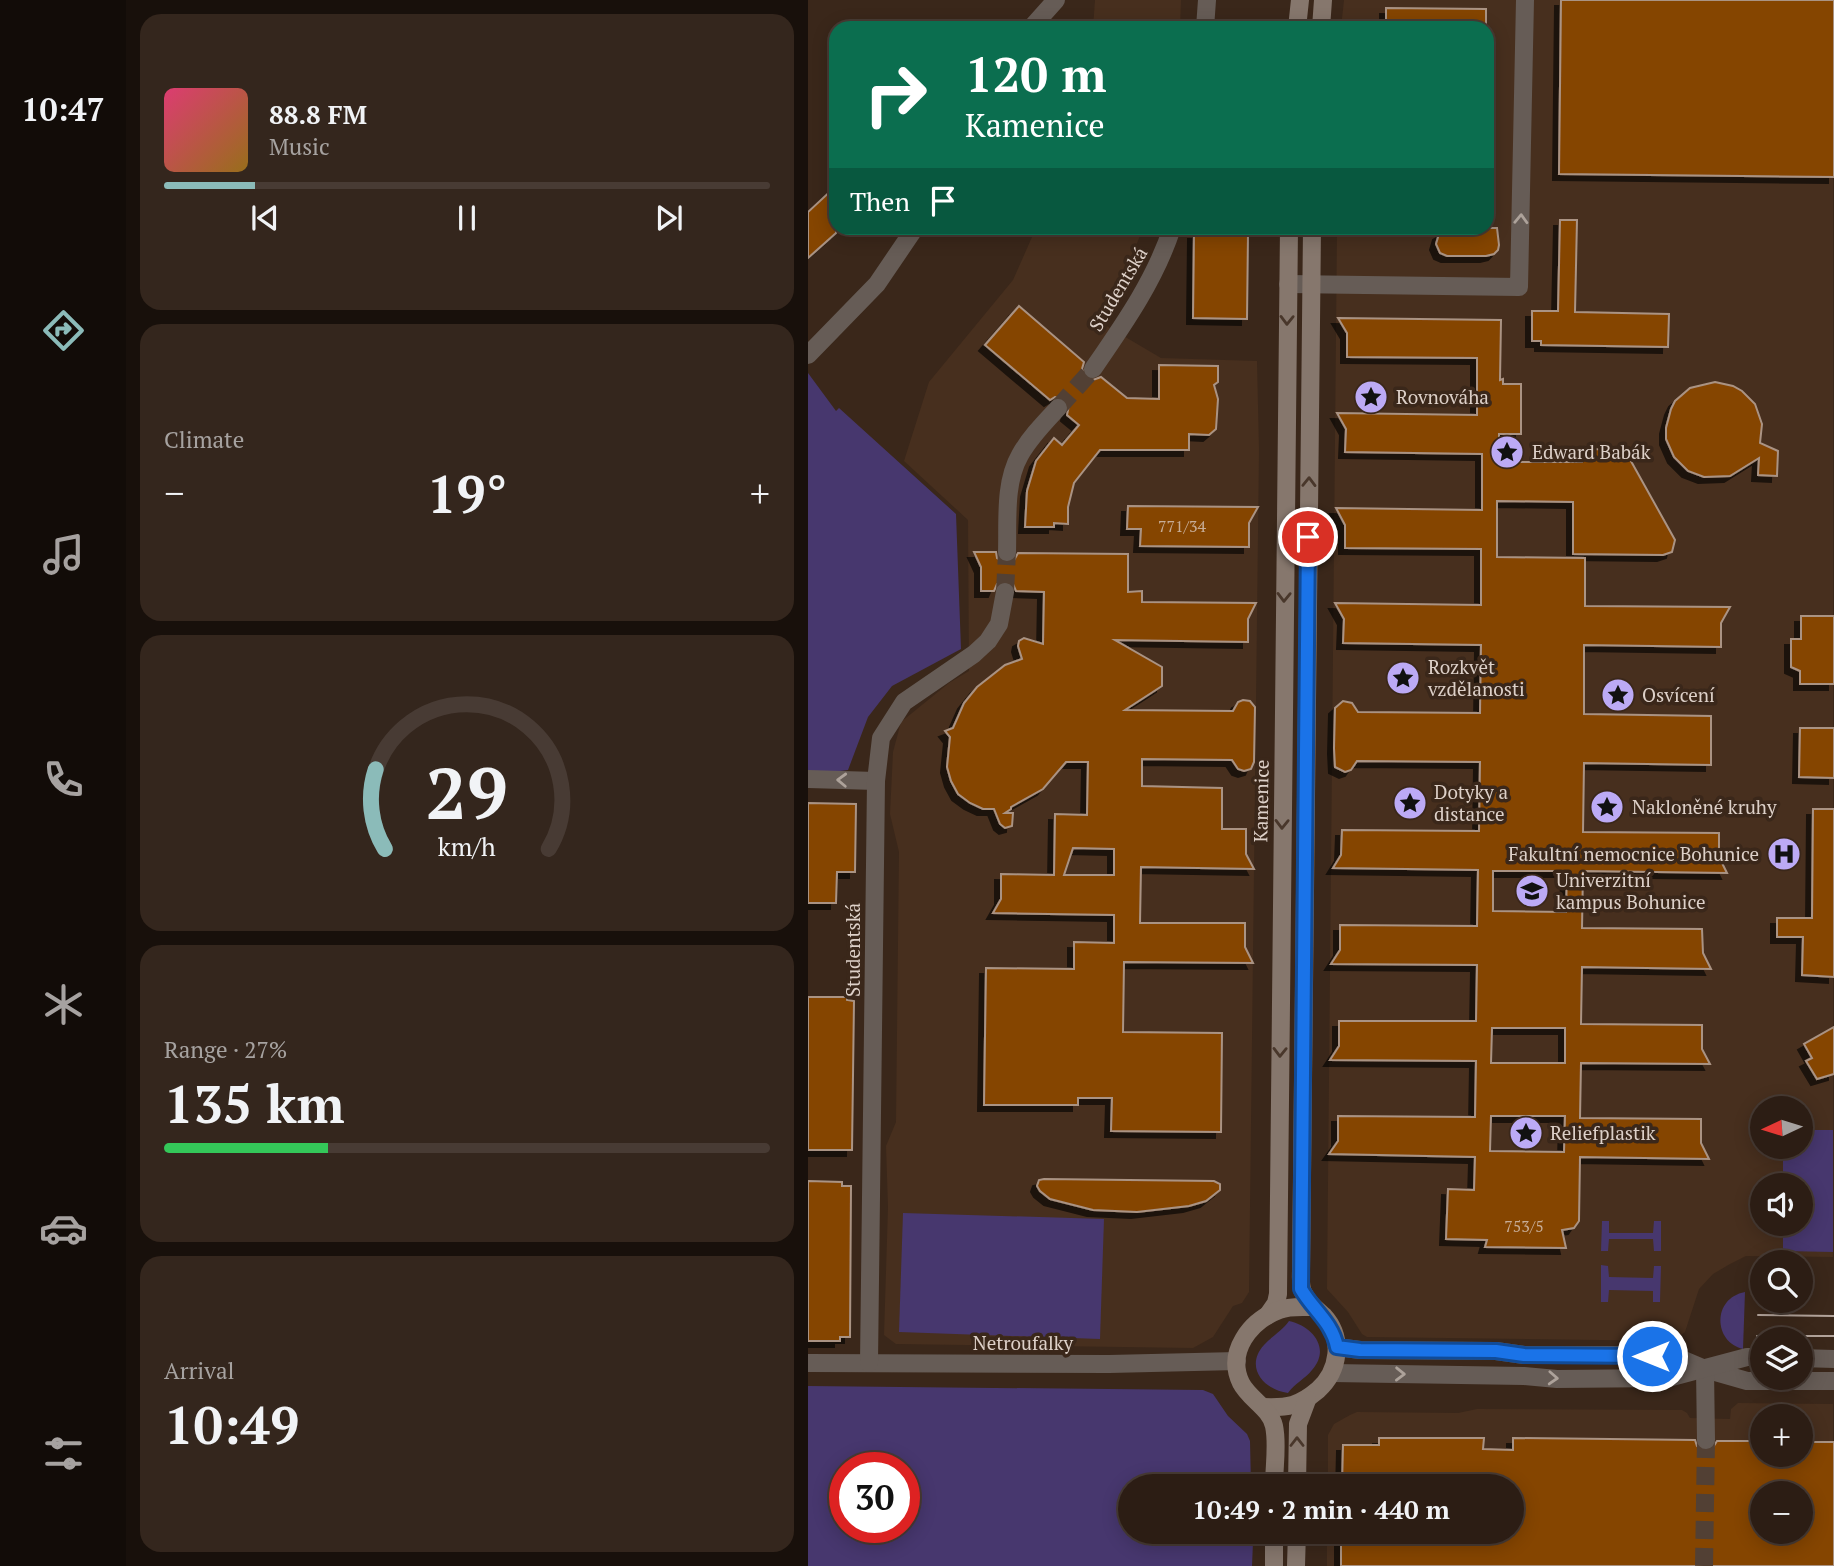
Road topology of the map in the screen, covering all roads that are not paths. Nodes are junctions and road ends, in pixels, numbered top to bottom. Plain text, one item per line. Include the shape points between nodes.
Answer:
1 (1056, 0) edge
2 (1207, 0) edge
3 (1300, 0) edge
4 (1324, 0) edge
5 (1525, 0) edge
6 (1037, 21) edge
7 (1206, 21) edge
8 (1298, 21) edge
9 (1322, 21) edge
10 (910, 235) edge
11 (1170, 235) edge
12 (1289, 235) edge
13 (1312, 235) edge
14 (1288, 284) junction
15 (1311, 284) junction
16 (808, 355) edge
17 (1093, 369) tunnel mouth
18 (1058, 408) tunnel mouth
19 (1007, 552) tunnel mouth
20 (1005, 592) tunnel mouth
21 (808, 779) edge
22 (876, 781) junction
23 (1311, 1307) junction
24 (1267, 1316) junction
25 (1337, 1347) junction
26 (1750, 1357) edge
27 (1813, 1358) edge
28 (1834, 1359) edge
29 (1237, 1361) junction
30 (808, 1363) edge
31 (869, 1363) junction
32 (1705, 1369) junction
33 (1332, 1373) junction
34 (1834, 1381) edge
35 (1307, 1400) junction
36 (1263, 1407) junction
37 (1706, 1440) tunnel mouth
38 (1274, 1474) edge
39 (1297, 1474) edge
40 (1274, 1544) edge
41 (1297, 1544) edge
42 (1274, 1566) edge
43 (1296, 1566) edge

1 - 6 street
2 - 7 street
3 - 8 street
4 - 9 street
15 -> 5 street via 1519,287
10 - 16 street via 877,284
11 - 17 street, Studentská via 1134,309
12 - 14 street, Kamenice
13 - 15 street
14 - 15 street
14 -> 24 street, Kamenice via 1278,1294
23 -> 15 street via 1301,1289
18 - 19 street via 1019,456 1010,481
20 - 22 street, Studentská via 999,624 988,640 904,702 882,738
22 -> 21 street
22 - 31 street, Studentská
23 - 24 street via 1281,1308
23 - 25 street via 1329,1323
24 - 29 street, Kamenice via 1243,1339
25 - 32 street via 1524,1355 1672,1355
25 - 33 street
26 - 32 street
27 - 28 street
29 - 31 street, Netroufalky
29 - 36 street via 1241,1383
30 - 31 street, Netroufalky
33 -> 32 street via 1668,1378
32 - 34 street via 1747,1381
32 - 37 street
33 - 35 street
35 - 36 street via 1287,1407
39 -> 35 street via 1298,1424
36 - 38 street via 1274,1424
40 - 42 street
41 - 43 street

